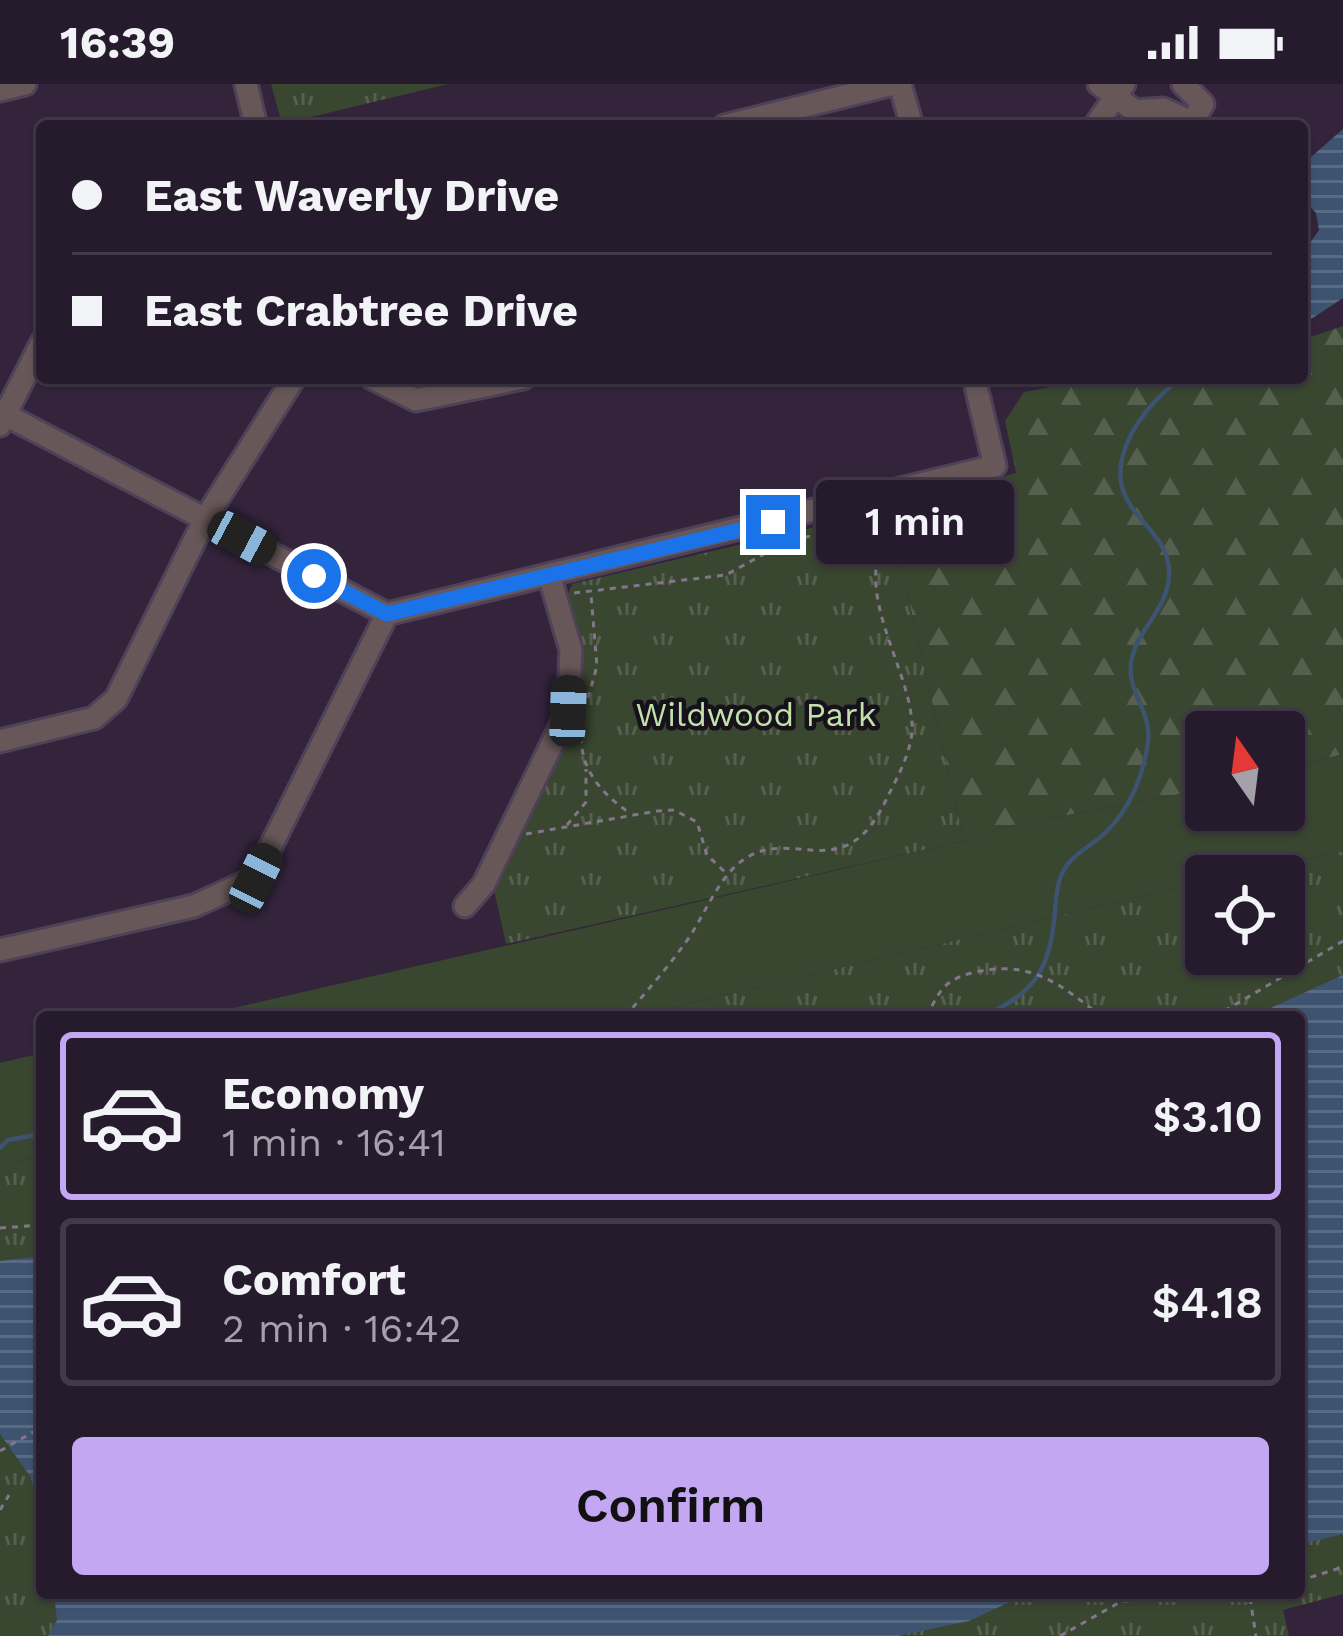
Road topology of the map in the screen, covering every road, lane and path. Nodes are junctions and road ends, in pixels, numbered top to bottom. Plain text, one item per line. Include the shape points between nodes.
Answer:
1 (25, 84) edge
2 (246, 84) edge
3 (897, 84) edge
4 (1183, 84) edge
5 (1113, 87) edge
6 (0, 90) edge
7 (255, 120) edge
8 (749, 120) edge
9 (910, 120) edge
10 (1098, 120) edge
11 (1187, 120) edge
12 (1193, 120) edge
13 (36, 353) edge
14 (290, 384) edge
15 (384, 384) edge
16 (494, 384) edge
17 (975, 384) edge
18 (2, 417) edge
19 (980, 485) dead end
20 (206, 519) junction
21 (885, 545) junction
22 (552, 586) junction
23 (591, 593) junction
24 (387, 614) junction
25 (0, 741) edge
26 (586, 767) junction
27 (631, 814) junction
28 (566, 826) junction
29 (506, 837) junction
30 (728, 875) junction
31 (465, 906) dead end
32 (1343, 941) edge
33 (0, 950) edge
34 (1093, 1010) edge
35 (630, 1011) edge
36 (929, 1011) edge
37 (1224, 1011) edge
38 (36, 1225) edge
39 (0, 1228) edge
40 (36, 1430) edge
41 (0, 1451) edge
42 (9, 1495) dead end
43 (0, 1510) edge
44 (1343, 1567) edge
45 (1305, 1579) edge
46 (1173, 1599) edge
47 (1250, 1599) edge
48 (1060, 1636) edge
49 (1256, 1636) edge

1 - 6 street
2 - 7 street
3 - 8 street
3 - 9 street
4 - 12 street via 1203,104
5 - 10 street
5 - 11 street via 1135,111 1155,108
13 - 18 street
14 - 20 street
15 - 16 street via 416,400
17 - 22 street via 995,466
18 - 20 street
19 - 21 path via 898,520
20 - 24 street
20 - 25 street via 116,699 94,718
21 - 23 path via 829,531 726,575
21 - 30 path via 876,593 912,723 886,801 842,848 756,852
22 - 23 path
22 - 24 street
22 - 29 street via 571,650 568,711
23 - 26 path via 597,666 580,730
24 - 33 street via 256,878 194,906
26 - 27 path via 602,793
26 - 28 path via 586,802
27 - 28 path
27 - 30 path via 691,815 707,855
28 - 29 path
29 - 31 street
30 - 35 path via 686,944
32 - 37 path
34 - 36 path via 1013,964 949,979
38 - 39 path
40 - 41 path
42 - 43 path
44 - 45 path
46 - 48 path via 1122,1601
47 - 49 path

